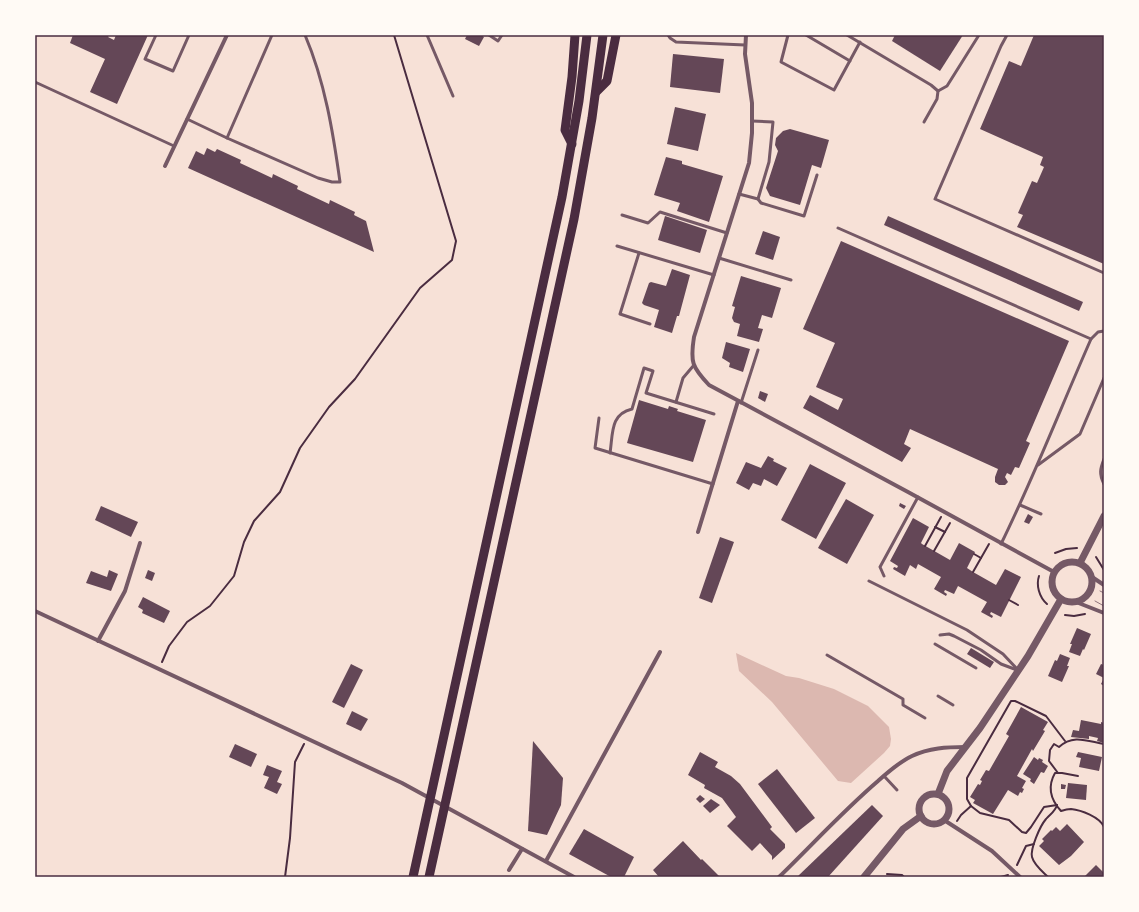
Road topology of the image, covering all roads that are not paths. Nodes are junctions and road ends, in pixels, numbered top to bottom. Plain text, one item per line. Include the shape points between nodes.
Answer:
1 (156, 35) edge
2 (189, 35) edge
3 (227, 35) edge
4 (272, 35) edge
5 (305, 35) edge
6 (427, 35) edge
7 (490, 35) edge
8 (502, 35) edge
9 (575, 35) edge
10 (587, 35) edge
11 (603, 35) edge
12 (616, 35) edge
13 (668, 35) edge
14 (746, 35) edge
15 (788, 35) edge
16 (806, 35) edge
17 (847, 35) edge
18 (979, 35) edge
19 (1007, 35) edge
20 (860, 42) junction
21 (746, 45) junction
22 (850, 61) junction
23 (35, 82) edge
24 (938, 91) junction
25 (596, 92) junction
26 (453, 96) dead end
27 (188, 119) junction
28 (752, 121) junction
29 (924, 122) dead end
30 (227, 138) junction
31 (572, 144) junction
32 (174, 146) junction
33 (165, 166) dead end
34 (817, 175) dead end
35 (740, 194) junction
36 (758, 199) junction
37 (622, 215) dead end
38 (838, 228) dead end
39 (727, 233) junction
40 (617, 246) dead end
41 (639, 253) junction
42 (719, 258) junction
43 (1104, 273) edge
44 (714, 276) junction
45 (791, 280) dead end
46 (650, 324) dead end
47 (1104, 331) edge
48 (1091, 339) junction
49 (758, 350) dead end
50 (694, 365) junction
51 (1104, 378) edge
52 (676, 402) junction
53 (740, 402) junction
54 (714, 414) dead end
55 (599, 418) dead end
56 (610, 453) junction
57 (1104, 459) edge
58 (1038, 465) junction
59 (713, 484) junction
60 (1104, 484) edge
61 (918, 497) junction
62 (1020, 504) junction
63 (1041, 514) dead end
64 (1104, 516) edge
65 (698, 532) dead end
66 (140, 543) dead end
67 (1001, 544) junction
68 (1080, 563) junction
69 (1054, 572) junction
70 (884, 576) dead end
71 (1092, 577) junction
72 (869, 581) dead end
73 (1104, 585) edge
74 (1061, 599) junction
75 (1076, 602) junction
76 (35, 611) edge
77 (1104, 613) edge
78 (940, 635) dead end
79 (980, 639) junction
80 (98, 641) junction
81 (935, 644) dead end
82 (976, 648) junction
83 (660, 652) dead end
84 (827, 655) dead end
85 (976, 668) dead end
86 (1018, 670) junction
87 (938, 696) dead end
88 (953, 705) dead end
89 (925, 718) dead end
90 (965, 747) junction
91 (884, 776) junction
92 (897, 790) dead end
93 (938, 794) junction
94 (921, 816) junction
95 (944, 820) junction
96 (522, 849) junction
97 (546, 862) junction
98 (509, 870) dead end
99 (413, 877) edge
100 (429, 877) edge
101 (574, 877) edge
102 (779, 877) edge
103 (864, 877) edge
104 (1020, 877) edge

1 - 2 lane via 146,59 173,72
3 - 27 street
4 - 30 lane
5 - 30 lane via 325,93 340,182 318,178
6 - 26 lane
7 - 8 lane via 498,41
9 - 31 highway via 565,130
10 - 31 highway
11 - 25 highway
12 - 25 highway via 607,81
13 - 21 lane via 676,42
14 - 21 street
15 - 22 lane via 781,62 834,90
16 - 22 lane
17 - 20 lane
18 - 24 lane via 947,86
19 - 43 lane via 935,199
20 - 22 lane
20 - 24 lane
21 - 28 street
23 - 32 lane
24 - 29 lane via 937,99
25 - 100 highway via 569,241
27 - 30 lane
27 - 32 street
28 - 35 street via 749,163
28 - 36 lane via 773,122 769,162
31 - 99 highway
32 - 33 street
34 - 36 lane via 804,216 761,203
35 - 36 lane
35 - 39 street
37 - 39 lane via 648,223 660,212
38 - 48 lane
39 - 42 street
40 - 41 lane
41 - 44 lane
41 - 46 lane via 620,314
42 - 44 street
42 - 45 lane
44 - 50 street via 694,337 691,354
47 - 48 lane via 1098,332
48 - 58 lane
49 - 53 lane
50 - 52 lane via 683,378
50 - 53 street via 709,385
51 - 58 lane via 1080,434
52 - 54 lane
52 - 56 lane via 646,393 653,371 644,368 632,409 625,411 616,419
53 - 59 street
53 - 61 street
55 - 56 lane via 595,448
56 - 59 lane
57 - 60 lane via 1100,472
58 - 62 lane
59 - 65 street
61 - 67 street
61 - 70 lane via 880,567
62 - 63 lane
62 - 67 lane
64 - 68 street
66 - 80 street via 125,591
67 - 69 street
68 - 69 street via 1066,562 1058,566
68 - 71 street via 1088,569
69 - 74 street via 1053,588
71 - 73 street
71 - 75 street via 1090,592
72 - 79 lane
74 - 75 street
74 - 86 street
75 - 77 street
76 - 80 street
78 - 82 lane via 949,634
79 - 82 lane
79 - 86 lane via 1004,654
80 - 96 street via 402,783
81 - 85 lane
82 - 86 lane via 1001,664
83 - 97 street
84 - 89 lane via 903,699 903,705
86 - 90 street
87 - 88 lane
90 - 91 street via 946,747 918,753
90 - 93 street via 946,771
91 - 92 lane
91 - 102 street
93 - 94 street via 926,796 922,800 919,805
93 - 95 street via 948,802 948,815
94 - 95 street via 932,823
94 - 103 street via 903,829
95 - 104 street via 992,851
96 - 97 street
96 - 98 street
97 - 101 street

